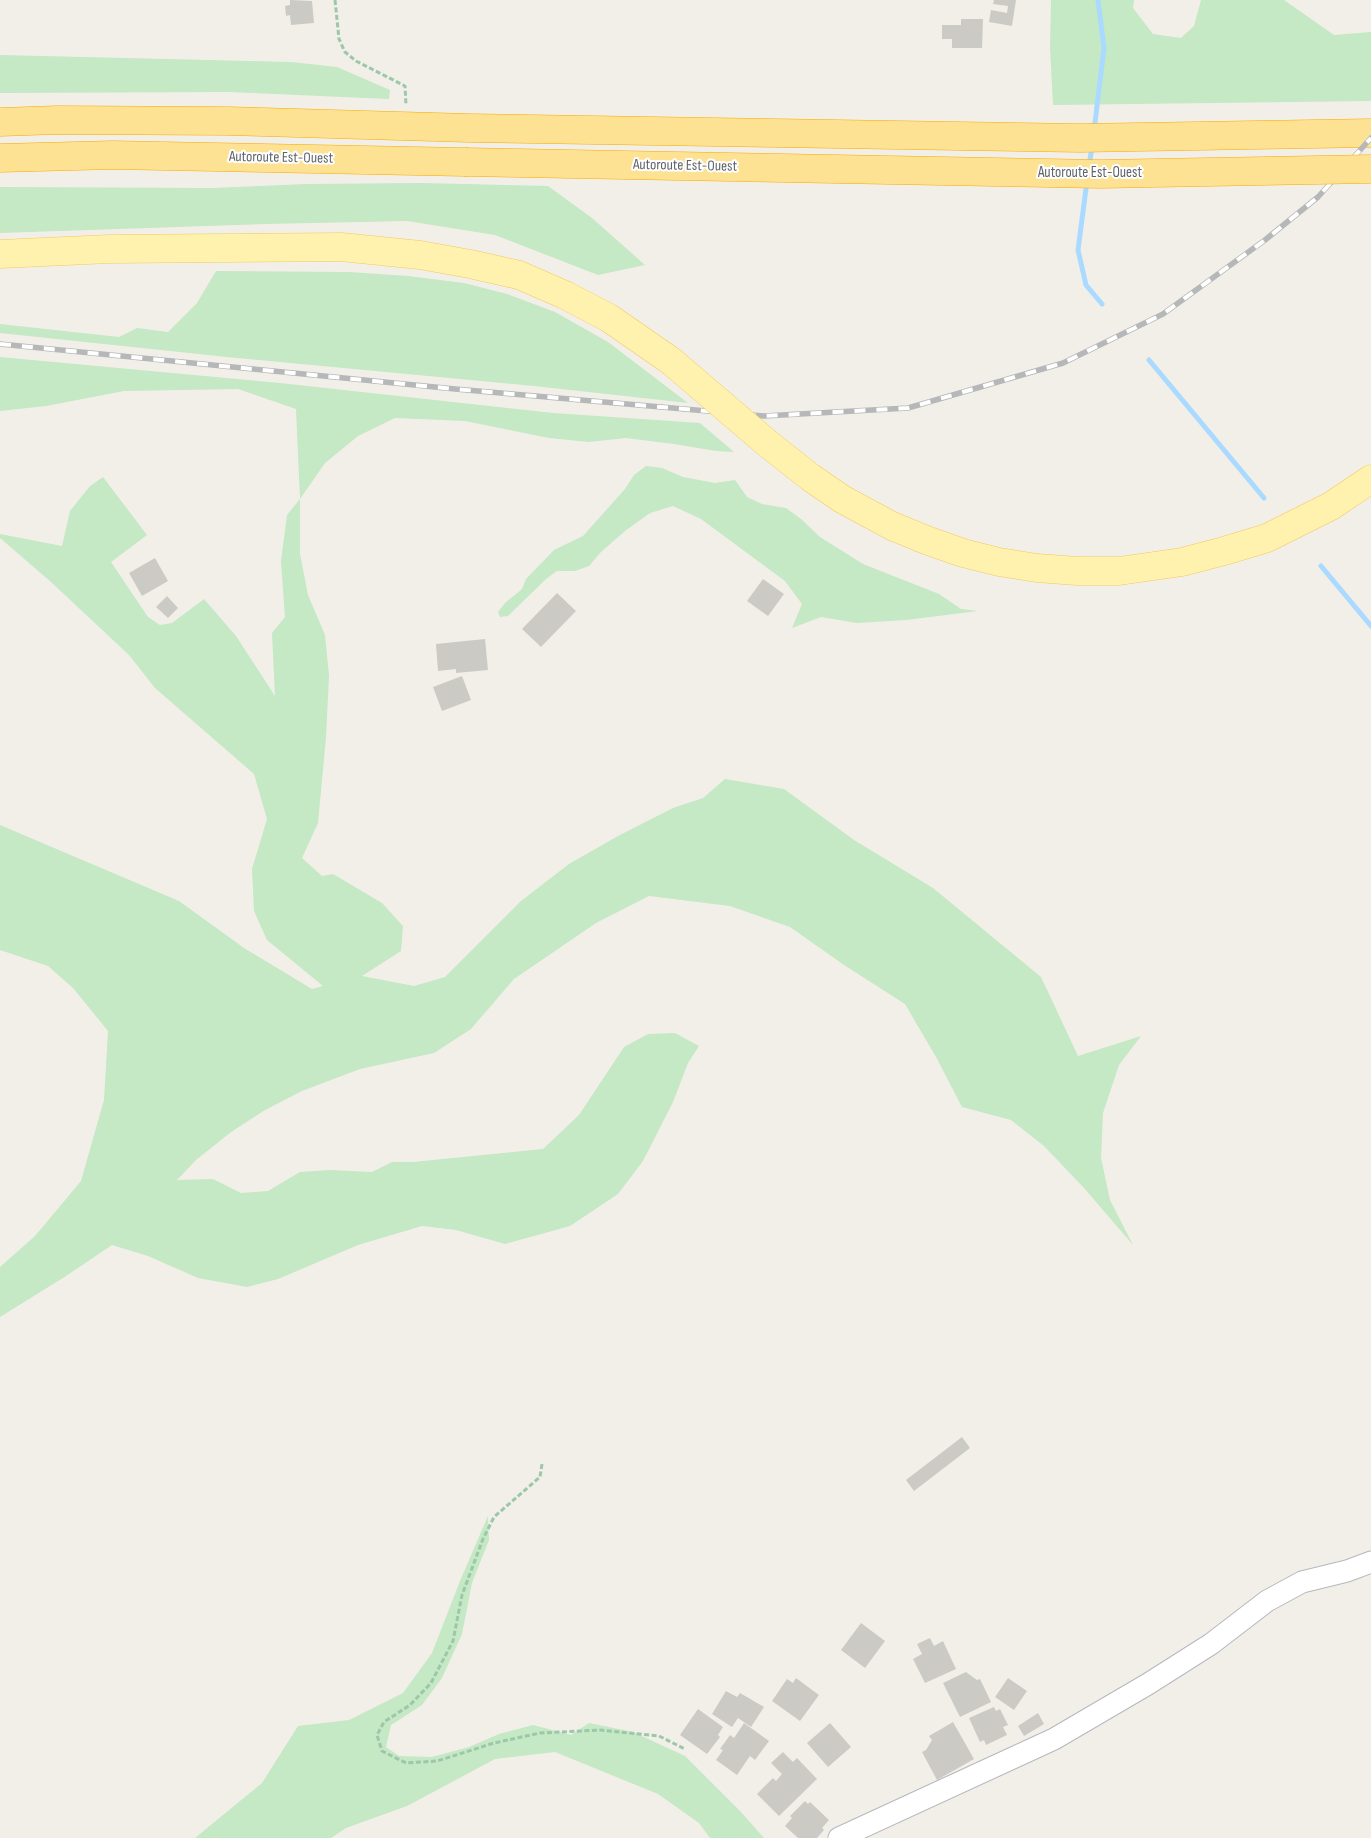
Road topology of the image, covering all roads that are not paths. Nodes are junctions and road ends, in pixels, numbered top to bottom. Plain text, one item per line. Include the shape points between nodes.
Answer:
1 (0, 122) edge
2 (1371, 133) edge
3 (0, 158) edge
4 (1371, 169) edge
5 (0, 254) edge
6 (1371, 479) edge
7 (1371, 1562) edge
8 (839, 1838) edge

1 - 2 highway via 228,121 1080,138
3 - 4 highway, Autoroute Est-Ouest, bridge via 113,155 1100,174
5 - 6 main road, bridge via 109,249 341,247 420,255 519,275 609,318 671,361 767,443 842,499 926,540 999,562 1037,568 1118,572 1182,562 1267,538 1331,506
7 - 8 street via 1302,1582 1267,1601 1210,1644 1148,1684 1054,1739

